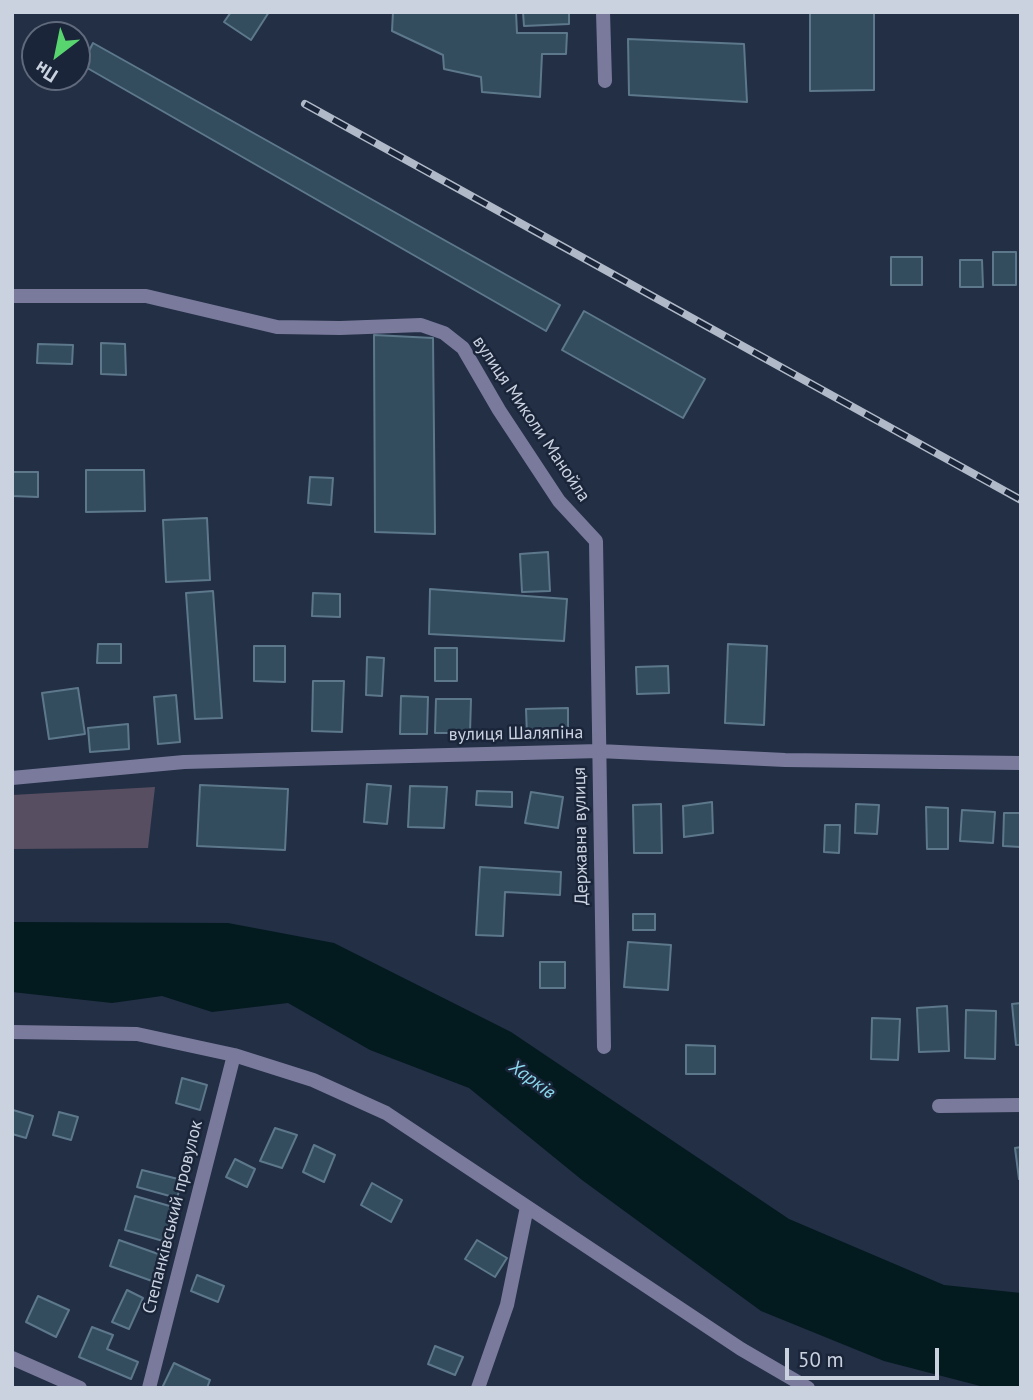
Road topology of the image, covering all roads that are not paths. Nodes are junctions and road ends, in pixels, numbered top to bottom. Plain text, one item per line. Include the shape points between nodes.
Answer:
1 (603, 12) edge
2 (605, 81) dead end
3 (12, 296) edge
4 (596, 541) joint
5 (599, 751) junction
6 (1021, 763) edge
7 (12, 778) edge
8 (12, 1032) edge
9 (604, 1047) dead end
10 (234, 1055) junction
11 (1021, 1105) edge
12 (939, 1106) dead end
13 (527, 1207) junction
14 (12, 1358) edge
15 (80, 1388) edge
16 (149, 1388) edge
17 (478, 1388) edge
18 (808, 1388) edge

1 - 2 street
3 - 4 street, вулиця Миколи Манойла via 146,296 277,327 421,325 444,333 463,348 559,501
4 - 5 street, Державна вулиця
5 - 6 street, вулиця Шаляпіна via 785,760
5 - 7 street, вулиця Шаляпіна via 184,762
5 - 9 street, Державна вулиця
8 - 10 street via 137,1034
10 - 13 street via 313,1080 386,1113
10 - 16 street, Степанківський провулок
11 - 12 street
13 - 17 street via 507,1305
13 - 18 street
14 - 15 street

